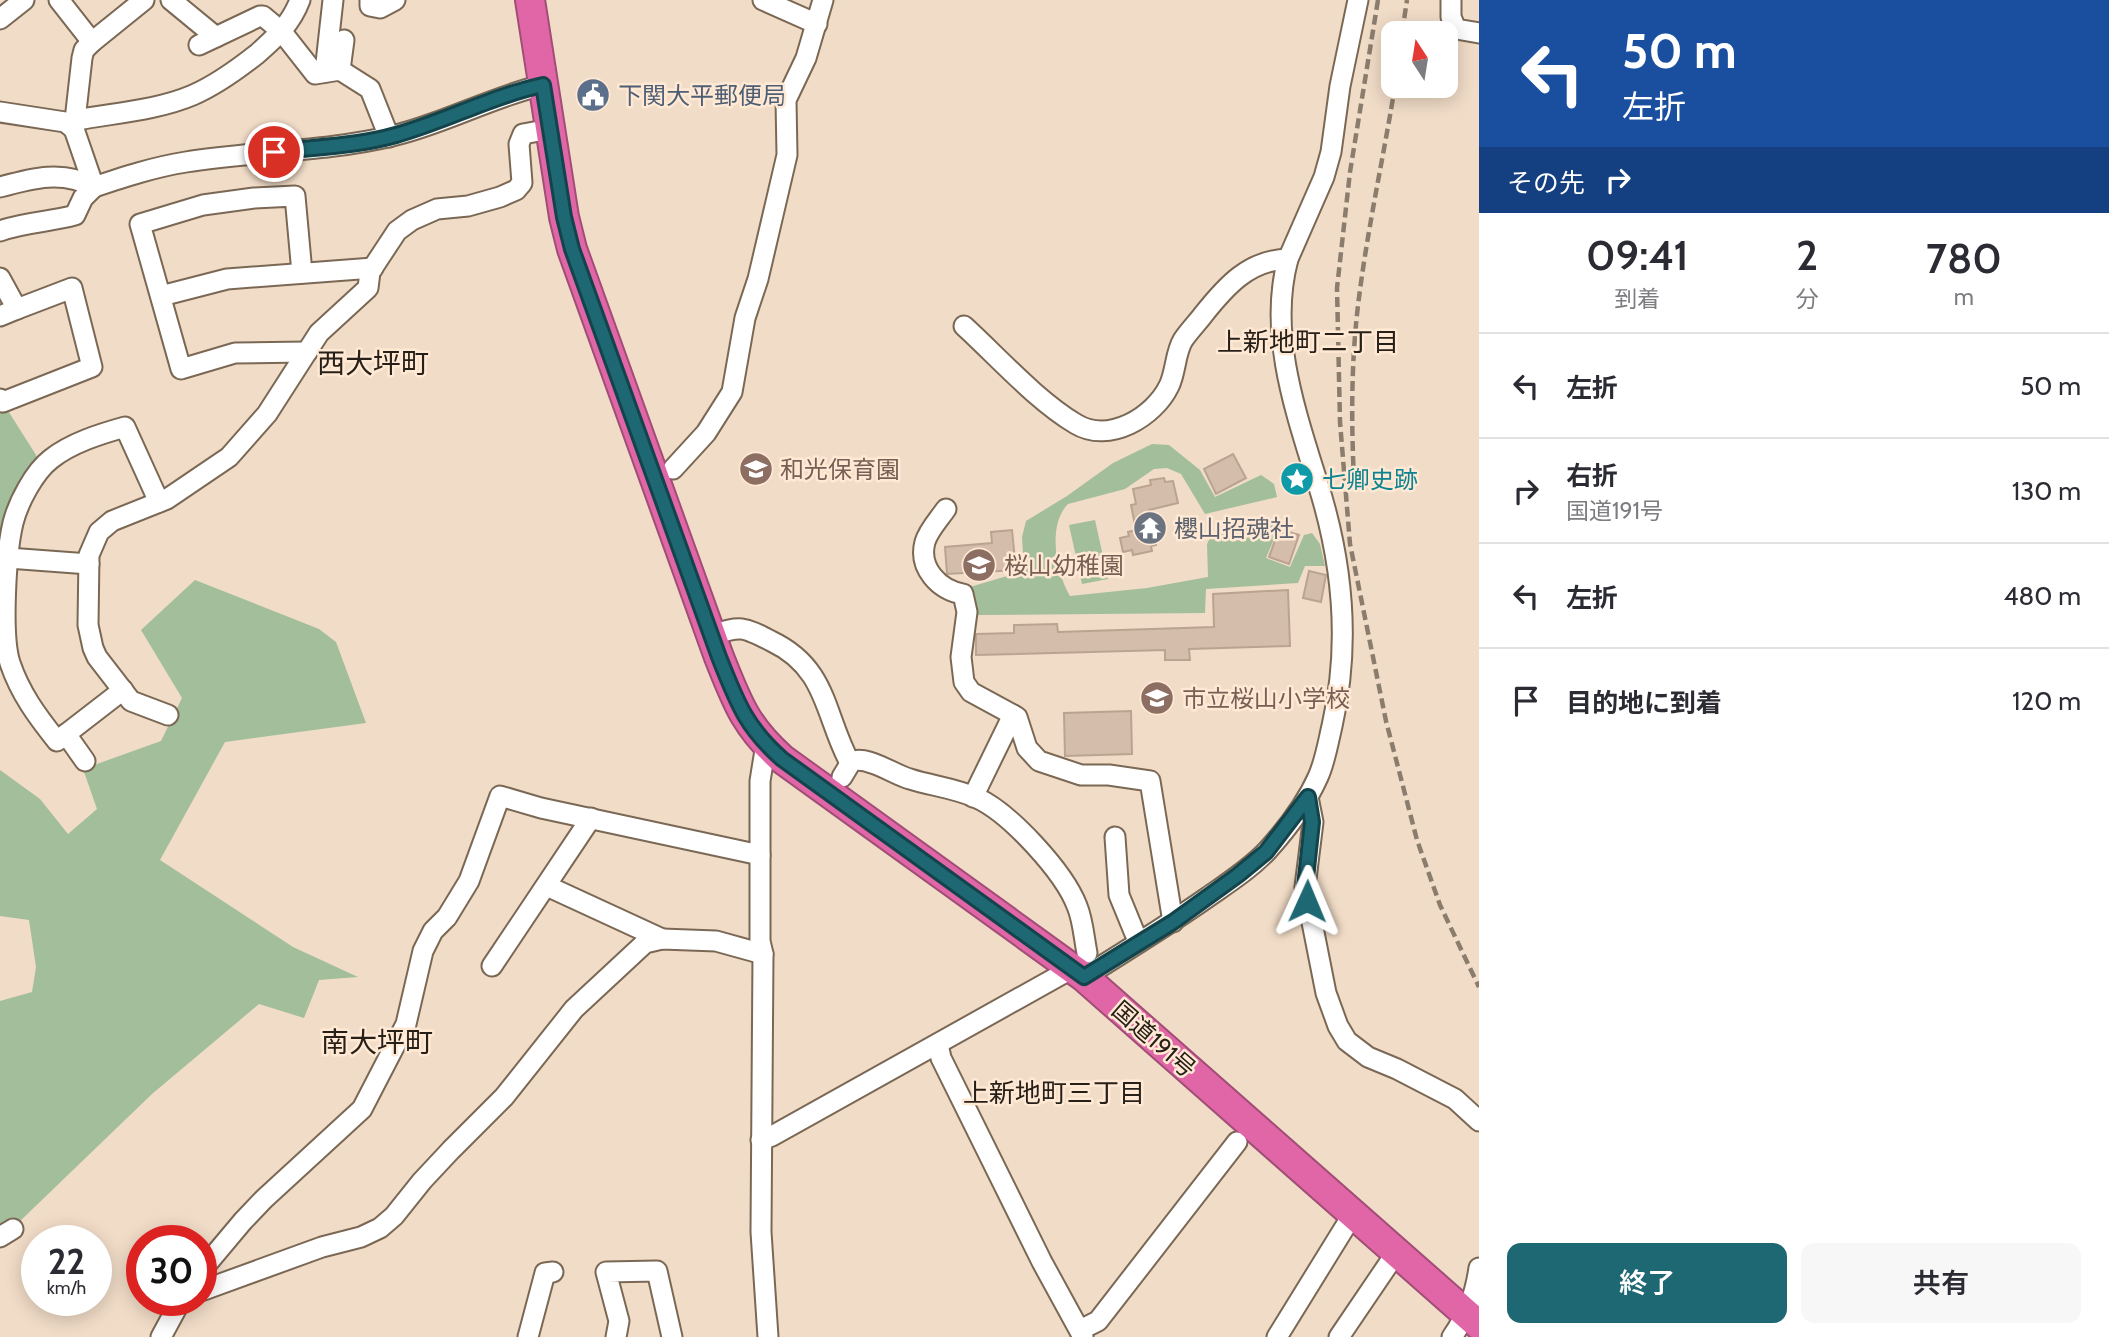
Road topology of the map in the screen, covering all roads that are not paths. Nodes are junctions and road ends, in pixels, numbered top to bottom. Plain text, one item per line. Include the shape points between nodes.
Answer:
1 (24, 0) edge
2 (59, 0) edge
3 (144, 0) edge
4 (172, 0) edge
5 (300, 0) edge
6 (333, 0) edge
7 (370, 0) edge
8 (395, 0) edge
9 (530, 0) edge
10 (763, 0) edge
11 (823, 0) edge
12 (1358, 0) edge
13 (1451, 0) edge
14 (0, 19) edge
15 (817, 23) junction
16 (282, 32) junction
17 (1479, 33) edge
18 (344, 40) dead end
19 (92, 42) junction
20 (332, 71) junction
21 (543, 85) junction
22 (0, 112) edge
23 (76, 125) junction
24 (550, 129) junction
25 (389, 137) junction
26 (0, 187) edge
27 (94, 187) junction
28 (0, 231) edge
29 (1288, 259) junction
30 (373, 268) junction
31 (302, 273) junction
32 (0, 278) edge
33 (161, 296) junction
34 (8, 313) edge
35 (964, 326) dead end
36 (306, 352) junction
37 (0, 399) edge
38 (673, 469) dead end
39 (159, 502) junction
40 (946, 509) dead end
41 (8, 558) junction
42 (89, 564) junction
43 (710, 635) junction
44 (123, 690) junction
45 (167, 715) dead end
46 (1013, 715) junction
47 (65, 734) junction
48 (766, 744) junction
49 (85, 761) dead end
50 (973, 797) junction
51 (1308, 797) junction
52 (591, 818) junction
53 (1115, 837) dead end
54 (760, 855) junction
55 (547, 886) junction
56 (1173, 922) junction
57 (1135, 934) dead end
58 (662, 939) junction
59 (763, 954) junction
60 (492, 966) dead end
61 (1081, 966) junction
62 (937, 1044) junction
63 (1479, 1121) edge
64 (761, 1140) junction
65 (1237, 1142) dead end
66 (1353, 1214) junction
67 (217, 1253) edge
68 (1396, 1253) junction
69 (1479, 1268) edge
70 (553, 1272) dead end
71 (217, 1285) edge
72 (172, 1316) edge
73 (1466, 1326) edge
74 (1082, 1334) edge
75 (160, 1337) edge
76 (528, 1337) edge
77 (616, 1337) edge
78 (672, 1337) edge
79 (768, 1337) edge
80 (1277, 1337) edge
81 (1339, 1337) edge

1 - 14 street
2 - 19 street
3 - 19 street
4 - 16 street via 207,41 260,16
5 - 16 street
6 - 20 street
7 - 8 street via 370,6 380,8
9 - 21 highway, 国道191号
10 - 15 street
11 - 15 street
12 - 29 street via 1327,164
13 - 17 street via 1456,29
15 - 38 street via 786,100 787,155 745,318 732,392 706,433
16 - 20 street via 316,74
16 - 23 street via 248,61 192,96
18 - 20 street
19 - 23 street via 82,58
20 - 25 street via 370,89
21 - 24 highway, 国道191号
21 - 25 street
22 - 23 street
23 - 27 street
24 - 30 street via 523,134 519,144 522,183 516,190 468,206 437,209 412,220 397,232
24 - 43 highway, 国道191号 via 572,249
25 - 27 street via 188,161 145,169
26 - 27 street via 34,178 77,178
27 - 28 street via 75,215
29 - 35 street via 1271,259 1231,282 1182,342 1164,394 1146,414 1114,430 1078,425
29 - 51 street via 1281,337 1291,391 1336,551 1343,626 1343,668 1335,711 1319,775
30 - 31 street
30 - 36 street via 368,288 319,332
31 - 33 street via 227,279
31 - 33 street via 295,196 203,205 140,223
32 - 34 street
33 - 36 street via 181,369 235,353
34 - 37 street via 72,288 92,368 3,402
36 - 39 street via 267,414 229,457
39 - 41 street via 125,427 113,430 72,446 38,474 13,522
39 - 42 street via 104,527 92,545
40 - 46 street via 926,539 925,556 936,581 963,594 967,612 962,678 971,692
41 - 42 street
41 - 47 street via 5,633 9,659 30,706 57,741
42 - 44 street via 90,639 97,657
43 - 48 highway, 国道191号 via 748,723
43 - 50 street via 747,629 798,658 816,680 846,770 855,759 861,759 909,779
44 - 45 street via 131,701
44 - 47 street
46 - 50 street
46 - 56 street via 1027,748 1039,761 1082,775 1150,781
47 - 49 street
48 - 54 street via 760,781
48 - 61 highway, 国道191号
50 - 61 street via 1027,837 1067,887 1079,909
51 - 56 street via 1266,852
51 - 63 street via 1312,822 1305,887 1326,993 1338,1026 1347,1041 1368,1057 1454,1099
52 - 54 street
52 - 55 street
52 - 67 street via 500,796 469,881 422,951 406,1024 362,1109 250,1214
53 - 57 street via 1119,895
54 - 59 street
55 - 58 street
55 - 60 street
56 - 61 street
58 - 59 street via 716,941
58 - 71 street via 645,943 574,1009 505,1097 380,1228
59 - 64 street
61 - 62 street
61 - 66 highway, 国道191号
62 - 64 street
62 - 74 street via 1042,1262
64 - 79 street
65 - 74 street via 1098,1321
66 - 68 highway, 国道191号
66 - 80 street
68 - 73 highway, 国道191号
68 - 81 street
69 - 73 street
70 - 76 street via 545,1273
72 - 75 street
77 - 78 street via 619,1321 606,1272 657,1271

